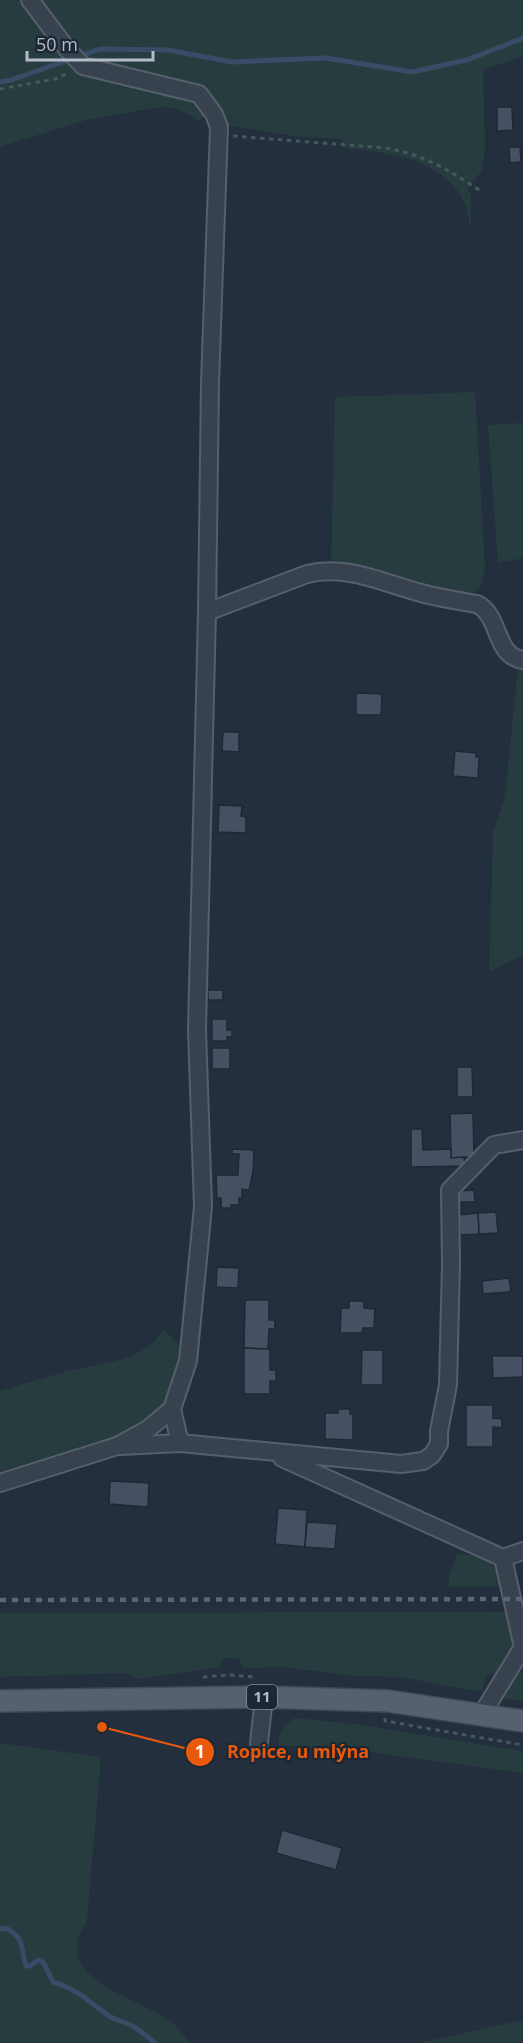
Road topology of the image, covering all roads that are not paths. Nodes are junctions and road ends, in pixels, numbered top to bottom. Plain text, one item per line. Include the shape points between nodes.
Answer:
1 (30, 0) edge
2 (207, 612) junction
3 (523, 660) edge
4 (523, 1140) edge
5 (172, 1409) junction
6 (180, 1443) junction
7 (117, 1446) junction
8 (270, 1452) junction
9 (0, 1483) edge
10 (523, 1551) edge
11 (503, 1558) junction
12 (264, 1697) junction
13 (0, 1701) edge
14 (482, 1714) junction
15 (523, 1721) edge
16 (259, 1743) dead end

1 - 2 street via 82,66 199,94 214,114 219,135
2 - 3 street via 307,574 347,571 485,608 504,649
2 - 5 street via 197,1030 203,1207 188,1360
4 - 8 street via 494,1144 450,1190 448,1385 439,1444 432,1455 423,1461 401,1464
5 - 6 street
5 - 7 street
6 - 7 street
6 - 8 street
7 - 9 street
8 - 11 street
10 - 11 street
11 - 14 street via 523,1647
12 - 13 main road, 11
12 - 14 main road, 11 via 388,1701
12 - 16 street
14 - 15 main road, 11

